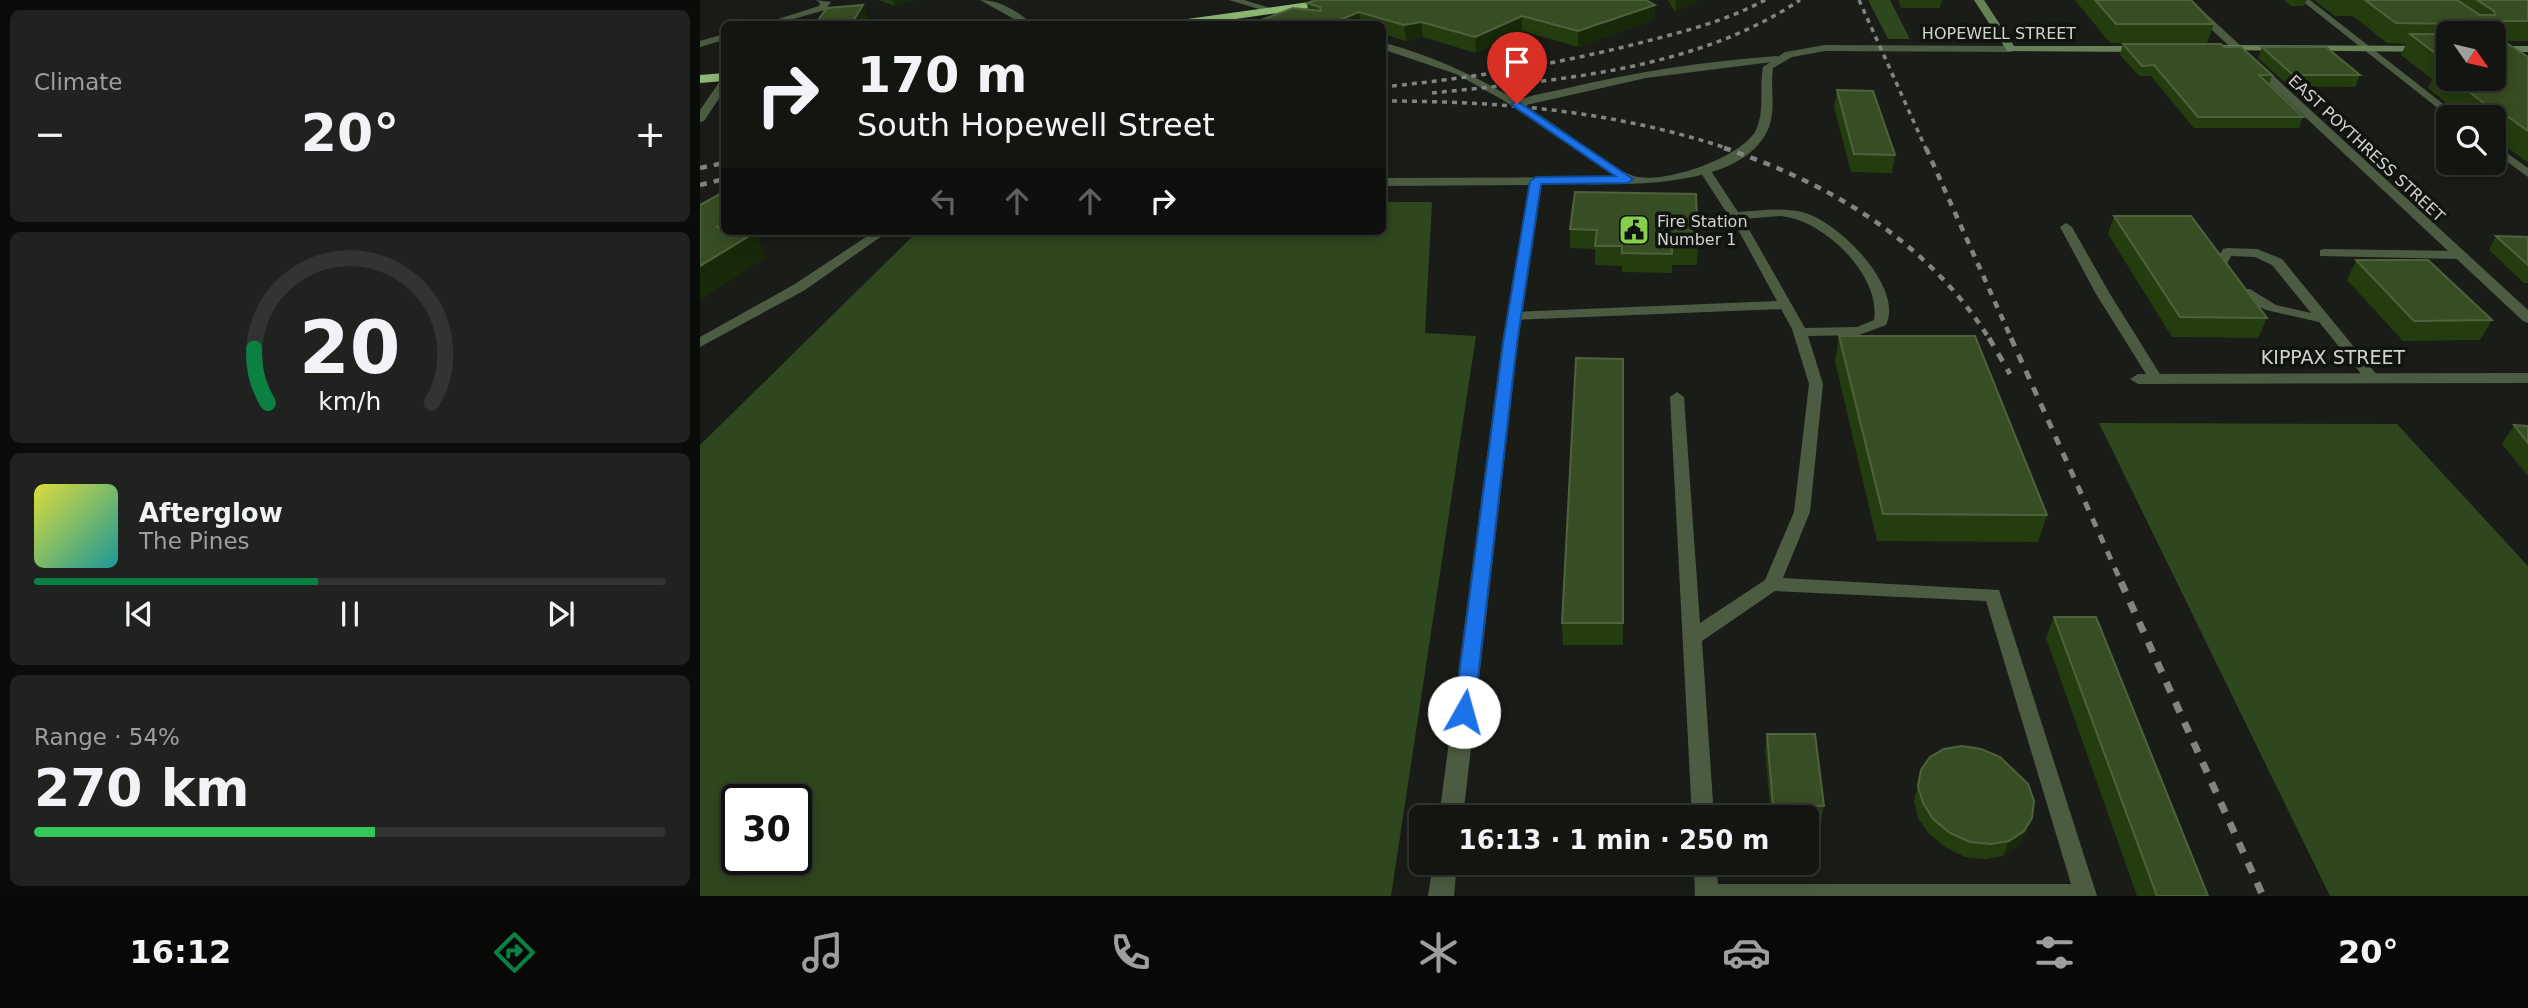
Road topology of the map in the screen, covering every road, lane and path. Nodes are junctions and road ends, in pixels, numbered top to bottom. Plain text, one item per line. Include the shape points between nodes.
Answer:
1 (821, 0) edge
2 (984, 0) edge
3 (1234, 0) edge
4 (1347, 0) edge
5 (1979, 0) edge
6 (2185, 0) edge
7 (2305, 0) edge
8 (1272, 11) junction
9 (778, 21) edge
10 (1024, 21) edge
11 (1201, 21) edge
12 (1307, 21) edge
13 (721, 38) edge
14 (700, 44) edge
15 (1386, 47) edge
16 (2011, 48) junction
17 (2157, 48) edge
18 (2211, 48) edge
19 (2237, 48) junction
20 (2506, 48) edge
21 (2367, 49) junction
22 (2436, 49) edge
23 (2528, 49) edge
24 (2506, 53) edge
25 (1777, 59) junction
26 (2521, 62) edge
27 (721, 77) edge
28 (700, 79) edge
29 (721, 88) edge
30 (1517, 104) junction
31 (2439, 105) edge
32 (700, 119) edge
33 (2506, 157) edge
34 (1705, 170) junction
35 (2528, 174) edge
36 (1628, 179) junction
37 (1536, 181) junction
38 (1386, 182) edge
39 (1735, 216) junction
40 (2066, 227) dead end
41 (877, 235) edge
42 (2324, 253) dead end
43 (2459, 255) junction
44 (2228, 273) edge
45 (2245, 292) edge
46 (1786, 305) junction
47 (1514, 316) junction
48 (2528, 318) edge
49 (2324, 319) junction
50 (1800, 332) junction
51 (700, 344) edge
52 (2372, 378) junction
53 (2528, 378) edge
54 (2138, 379) dead end
55 (2156, 379) junction
56 (1677, 397) dead end
57 (1772, 584) junction
58 (1692, 638) junction
59 (1453, 805) edge
60 (1702, 805) edge
61 (1444, 875) edge
62 (1706, 875) edge
63 (1707, 895) edge
64 (1441, 896) edge

1 - 9 street via 826,2 822,8
2 - 10 lane
3 - 8 street
4 - 8 highway
5 - 16 street
6 - 19 street, EAST POYTHRESS STREET
7 - 21 lane
8 - 11 highway
8 - 12 street
13 - 14 street
15 - 30 street via 1460,72
16 - 17 street, HOPEWELL STREET
16 - 25 street, HOPEWELL STREET via 1825,48
18 - 19 street
19 - 21 street
19 - 43 street, EAST POYTHRESS STREET
20 - 23 street
21 - 22 street
21 - 31 lane
24 - 26 street
25 - 30 lane via 1716,62
25 - 34 street via 1768,67 1764,82 1765,126 1741,152
27 - 28 highway
29 - 32 street
30 - 36 street
33 - 35 lane
34 - 36 street
34 - 39 lane
36 - 37 street
37 - 38 street
37 - 47 street
39 - 46 lane
39 - 50 lane via 1806,217 1866,266 1882,303 1881,322 1859,331
40 - 55 lane
41 - 51 lane via 800,287
42 - 43 lane
43 - 48 street, EAST POYTHRESS STREET
44 - 49 lane via 2220,264 2227,252 2257,253 2277,262
45 - 49 lane via 2250,299 2276,308
46 - 47 lane
46 - 50 lane
47 - 59 street
49 - 52 lane
50 - 57 lane via 1816,384 1802,512
52 - 53 street, KIPPAX STREET
52 - 55 street, KIPPAX STREET
54 - 55 street, KIPPAX STREET
56 - 58 lane
57 - 58 lane
57 - 63 lane via 1993,595 2086,895
58 - 60 lane
61 - 64 street
62 - 63 lane

